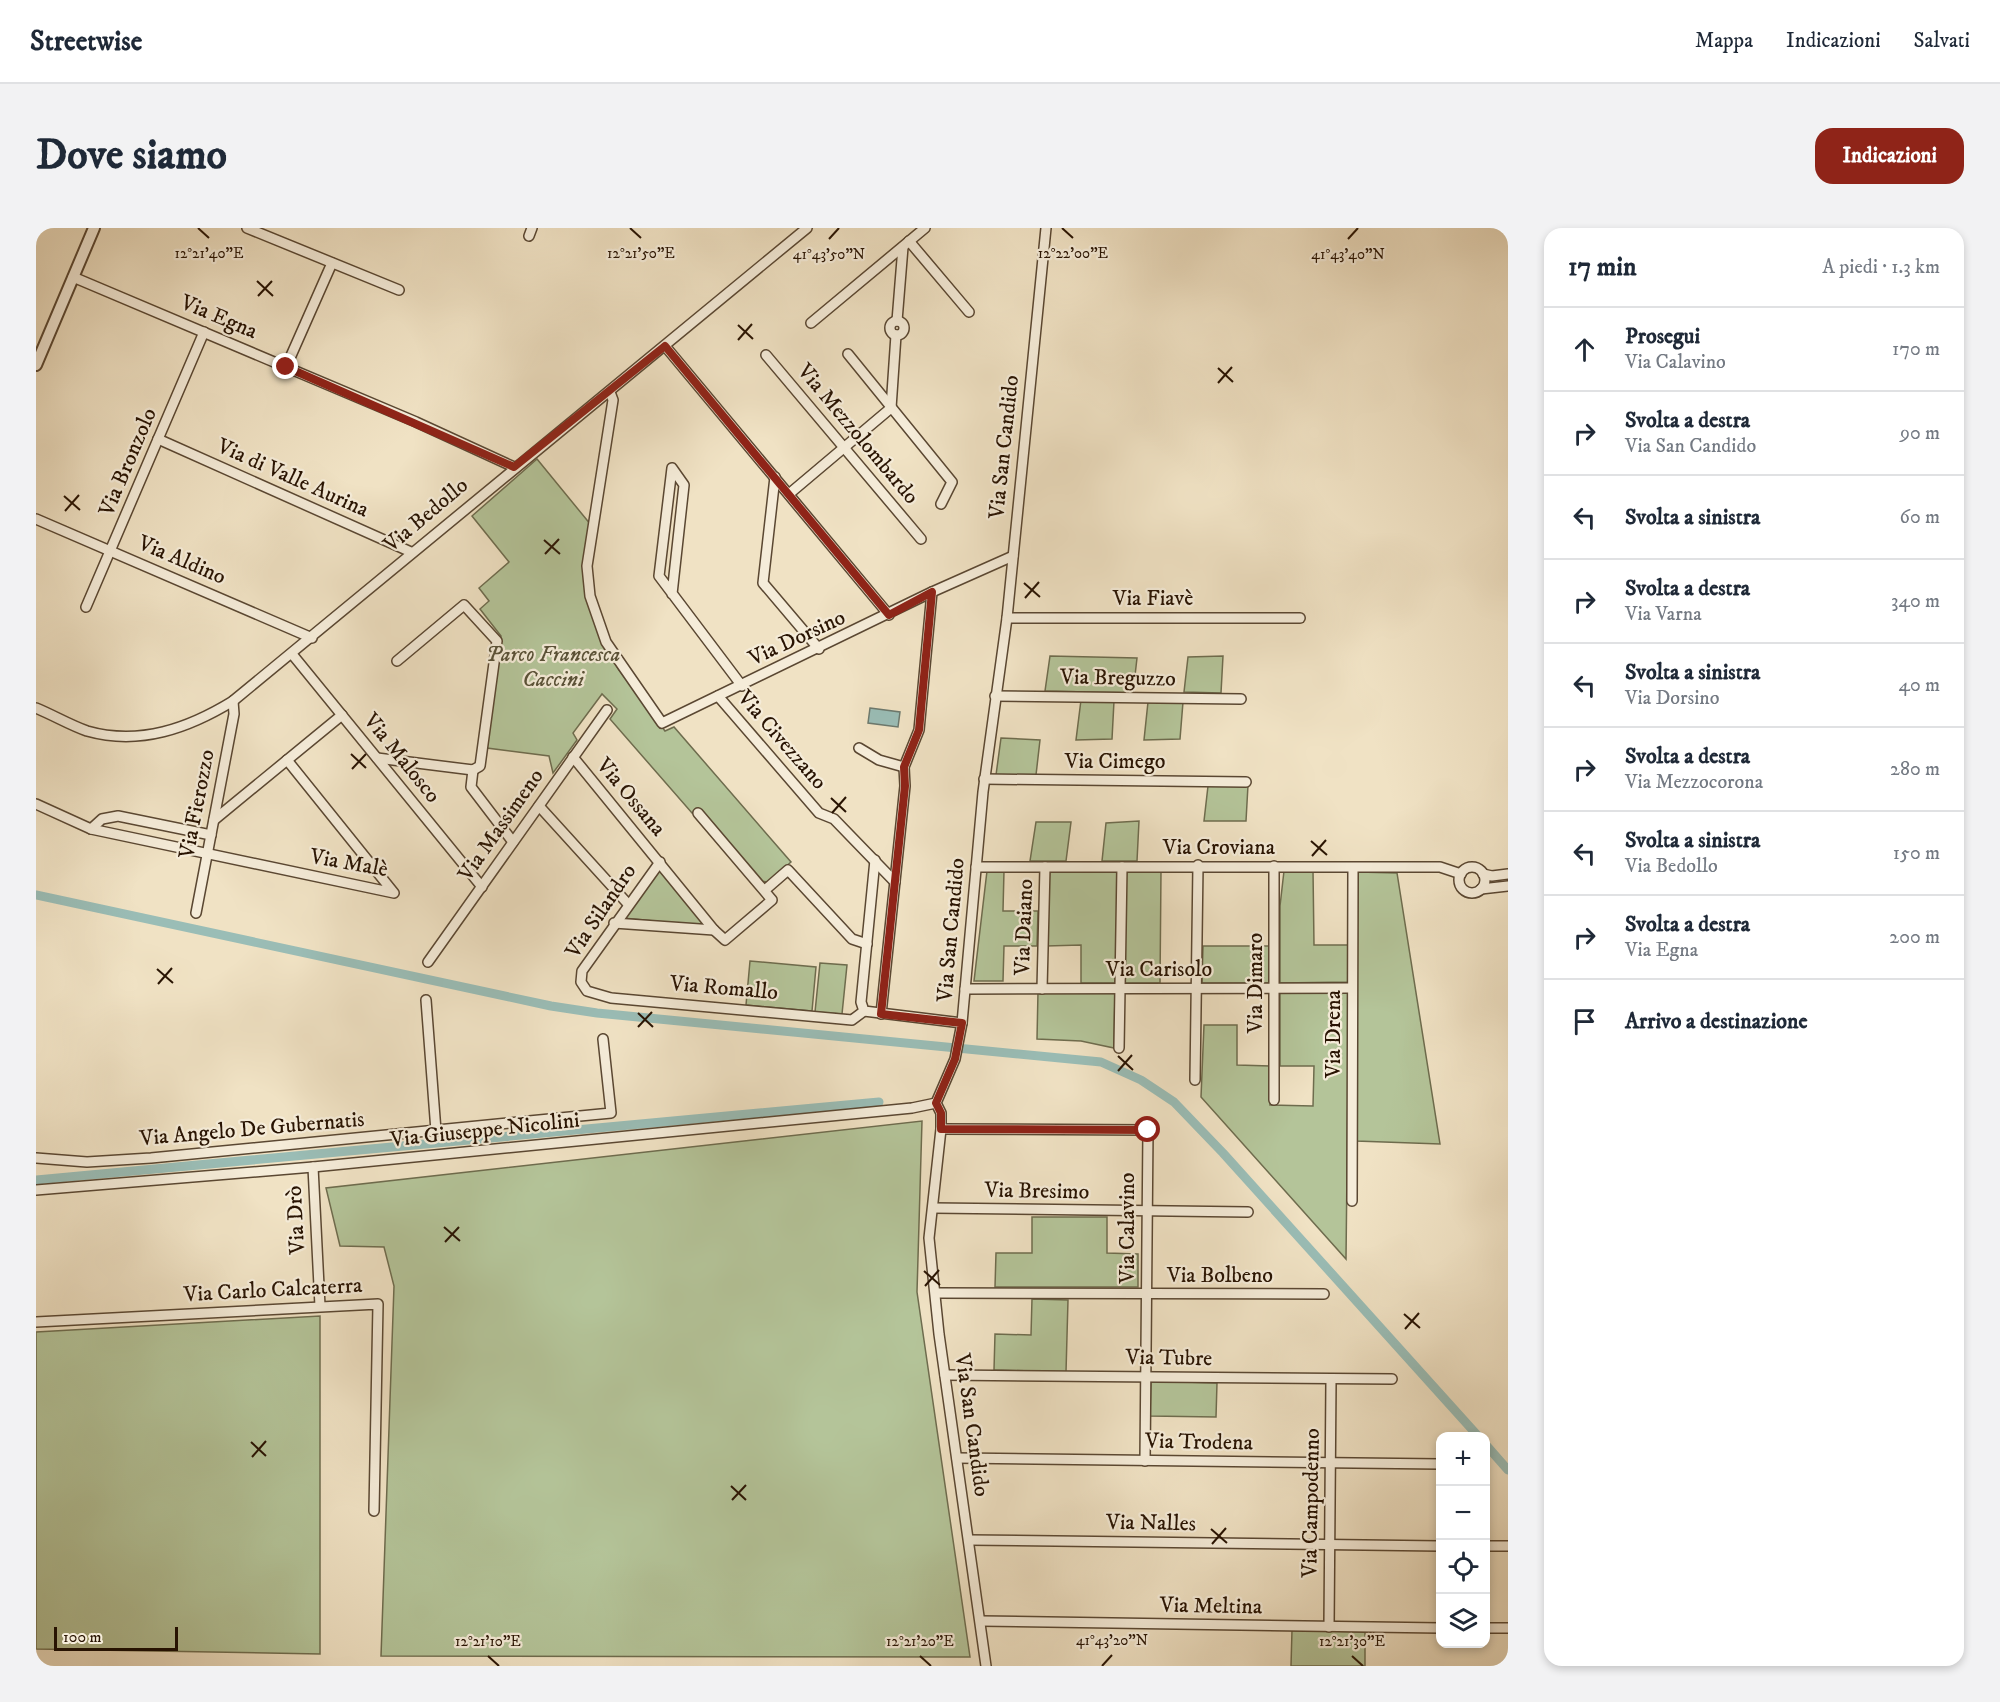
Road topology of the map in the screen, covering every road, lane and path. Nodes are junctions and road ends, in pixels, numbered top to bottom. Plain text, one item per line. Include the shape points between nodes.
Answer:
1 (94, 228) edge
2 (247, 228) edge
3 (807, 228) edge
4 (925, 228) edge
5 (1046, 228) edge
6 (906, 244) junction
7 (332, 263) junction
8 (73, 277) junction
9 (399, 290) dead end
10 (969, 312) dead end
11 (811, 323) dead end
12 (204, 332) junction
13 (665, 346) junction
14 (848, 354) dead end
15 (766, 355) dead end
16 (36, 364) edge
17 (286, 367) junction
18 (610, 392) junction
19 (891, 408) junction
20 (158, 439) junction
21 (844, 448) junction
22 (514, 467) junction
23 (774, 477) junction
24 (789, 494) junction
25 (941, 504) dead end
26 (36, 519) edge
27 (921, 539) dead end
28 (111, 551) junction
29 (411, 552) junction
30 (1013, 556) junction
31 (932, 592) junction
32 (672, 594) junction
33 (86, 607) dead end
34 (889, 615) junction
35 (1006, 618) junction
36 (1300, 618) dead end
37 (312, 638) junction
38 (819, 649) junction
39 (292, 654) junction
40 (397, 661) dead end
41 (742, 686) junction
42 (718, 696) junction
43 (995, 696) junction
44 (1241, 699) dead end
45 (233, 701) junction
46 (36, 708) edge
47 (607, 710) dead end
48 (342, 715) junction
49 (859, 748) dead end
50 (573, 757) junction
51 (377, 758) junction
52 (288, 760) junction
53 (904, 767) junction
54 (473, 770) junction
55 (984, 779) junction
56 (1246, 782) dead end
57 (36, 804) edge
58 (539, 806) junction
59 (698, 813) dead end
60 (214, 820) junction
61 (91, 829) junction
62 (211, 835) junction
63 (513, 842) junction
64 (208, 855) junction
65 (875, 860) junction
66 (660, 862) junction
67 (1198, 865) junction
68 (1274, 866) junction
69 (976, 867) junction
70 (1045, 867) junction
71 (1122, 867) junction
72 (1353, 868) junction
73 (1461, 874) junction
74 (1483, 874) junction
75 (1508, 874) edge
76 (895, 882) junction
77 (482, 886) junction
78 (1508, 886) edge
79 (1481, 889) junction
80 (765, 890) junction
81 (628, 904) junction
82 (196, 913) dead end
83 (614, 923) junction
84 (714, 930) junction
85 (867, 944) junction
86 (428, 962) dead end
87 (582, 985) joint
88 (1042, 988) junction
89 (1120, 988) junction
90 (1197, 988) junction
91 (1275, 988) junction
92 (1352, 988) junction
93 (965, 989) junction
94 (426, 1000) dead end
95 (864, 1011) junction
96 (881, 1014) junction
97 (962, 1023) junction
98 (603, 1039) dead end
99 (1119, 1048) dead end
100 (1195, 1080) dead end
101 (1274, 1100) dead end
102 (936, 1103) junction
103 (941, 1129) junction
104 (436, 1131) junction
105 (36, 1158) edge
106 (313, 1167) junction
107 (36, 1190) edge
108 (1352, 1201) dead end
109 (933, 1208) junction
110 (1147, 1212) junction
111 (1248, 1212) dead end
112 (937, 1293) junction
113 (1324, 1294) dead end
114 (1146, 1295) junction
115 (320, 1306) junction
116 (36, 1322) edge
117 (945, 1375) junction
118 (1146, 1378) junction
119 (1392, 1379) dead end
120 (1331, 1380) junction
121 (957, 1458) junction
122 (1145, 1461) junction
123 (1332, 1463) junction
124 (1436, 1464) edge
125 (374, 1511) dead end
126 (969, 1540) junction
127 (1330, 1544) junction
128 (1436, 1546) edge
129 (1490, 1546) edge
130 (1508, 1546) edge
131 (981, 1621) junction
132 (1329, 1627) junction
133 (1436, 1628) edge
134 (1490, 1628) edge
135 (1508, 1628) edge
136 (986, 1666) edge

1 - 8 street
2 - 7 street
3 - 13 street, Via Bedollo
4 - 6 street
5 - 30 street, Via San Candido
6 - 10 street
6 - 11 street
6 - 19 street via 897,321 890,329 896,335
7 - 9 street
7 - 17 street
8 - 12 street, Via Egna
8 - 16 street
12 - 17 street, Via Egna
12 - 20 street, Via Bronzolo
13 - 18 street, Via Bedollo
13 - 23 street
14 - 19 street
15 - 21 street, Via Mezzolombardo
17 - 22 street, Via Egna
18 - 22 street, Via Bedollo
18 - 42 street, Via Dorsino via 613,400 587,566 590,596 606,642 662,723
19 - 21 street
19 - 25 street via 952,482
20 - 28 street, Via Bronzolo
20 - 29 street, Via di Valle Aurina
21 - 24 street
21 - 27 street, Via Mezzolombardo
22 - 29 street, Via Bedollo
23 - 24 street
23 - 38 street via 763,583
24 - 34 street
26 - 28 street, Via Aldino
28 - 33 street, Via Bronzolo
28 - 37 street, Via Aldino
29 - 37 street, Via Bedollo
30 - 31 street, Via Dorsino
30 - 35 street, Via San Candido
31 - 34 street, Via Dorsino
31 - 53 street via 919,730
32 - 32 street via 684,485 672,468 659,576
32 - 41 street
34 - 38 street, Via Dorsino
35 - 36 street, Via Fiavè
35 - 43 street, Via San Candido
37 - 39 street, Via Bedollo
38 - 41 street, Via Dorsino
39 - 45 street, Via Bedollo
39 - 48 street, Via Malosco
40 - 54 street via 464,605 497,641 480,766
41 - 42 street, Via Dorsino
42 - 65 street, Via Civezzano via 819,813 834,819
43 - 44 street, Via Breguzzo
43 - 55 street, Via San Candido
45 - 46 street, Via Bedollo via 205,719 143,736 88,731
45 - 60 street, Via Fierozzo via 234,714
47 - 50 street, Via Massimeno
48 - 51 street, Via Malosco
48 - 52 street
49 - 53 street via 879,760
50 - 58 street, Via Massimeno
50 - 66 street, Via Ossana
51 - 54 street
51 - 77 street, Via Malosco
52 - 60 street
52 - 64 street, Via Malè via 394,893
53 - 76 street
54 - 63 street via 471,787
55 - 56 street, Via Cimego
55 - 69 street, Via San Candido
57 - 61 street
58 - 63 street, Via Massimeno
58 - 81 street
59 - 80 street
60 - 62 street, Via Fierozzo
61 - 62 street via 102,819 118,816
61 - 64 street
62 - 64 street, Via Fierozzo
63 - 77 street, Via Massimeno
64 - 82 street, Via Fierozzo
65 - 76 street, Via Civezzano
65 - 85 street
66 - 81 street, Via Silandro
66 - 84 street, Via Ossana
67 - 68 street, Via Croviana
67 - 71 street, Via Croviana
67 - 90 street
68 - 72 street, Via Croviana
68 - 91 street, Via Dimaro
69 - 70 street, Via Croviana
69 - 93 street, Via San Candido
70 - 71 street, Via Croviana
70 - 88 street, Via Daiano
71 - 89 street
72 - 73 street, Via Croviana via 1440,867
72 - 92 street, Via Drena
73 - 74 street via 1474,867
73 - 79 street via 1463,889 1471,893
74 - 75 street
74 - 79 street via 1485,882
76 - 96 street
77 - 86 street, Via Massimeno
78 - 79 street
80 - 84 street via 772,900 725,940
80 - 85 street via 788,870 852,939
81 - 83 street, Via Silandro
83 - 84 street
83 - 87 street, Via Silandro via 582,972
85 - 95 street via 861,1002
87 - 95 street, Via Romallo via 593,994 646,1001 852,1020
88 - 89 street, Via Carisolo
88 - 93 street, Via Carisolo
89 - 90 street, Via Carisolo
89 - 99 street
90 - 91 street, Via Carisolo
90 - 100 street
91 - 92 street, Via Carisolo
91 - 101 street, Via Dimaro
92 - 108 street, Via Drena
93 - 97 street, Via San Candido
94 - 104 street
95 - 96 street
96 - 97 street
97 - 102 street, Via San Candido via 955,1059
98 - 104 street, Via Angelo De Gubernatis via 611,1113
102 - 103 street, Via San Candido via 941,1113
102 - 106 street, Via Giuseppe Nicolini
103 - 109 street, Via San Candido
103 - 110 street, Via Calavino via 1148,1130
104 - 105 street, Via Angelo De Gubernatis via 87,1162
106 - 107 street, Via Giuseppe Nicolini
106 - 115 street, Via Drò
109 - 110 street, Via Bresimo
109 - 112 street, Via San Candido via 929,1238
110 - 111 street, Via Bresimo
110 - 114 street, Via Calavino
112 - 114 street, Via Bolbeno
112 - 117 street, Via San Candido
113 - 114 street, Via Bolbeno
114 - 118 street, Via Calavino
115 - 116 street, Via Carlo Calcaterra
115 - 125 street, Via Carlo Calcaterra via 378,1304
117 - 118 street, Via Tubre
117 - 121 street, Via San Candido
118 - 120 street, Via Tubre
118 - 122 street, Via Calavino
119 - 120 street, Via Tubre
120 - 123 street, Via Campodenno
121 - 122 street, Via Trodena
121 - 126 street, Via San Candido
122 - 123 street, Via Trodena
123 - 124 street, Via Trodena
123 - 127 street, Via Campodenno
126 - 127 street, Via Nalles
126 - 131 street, Via San Candido
127 - 128 street, Via Nalles
127 - 132 street, Via Campodenno
129 - 130 street
131 - 132 street, Via Meltina
131 - 136 street, Via San Candido
132 - 133 street, Via Meltina
134 - 135 street

